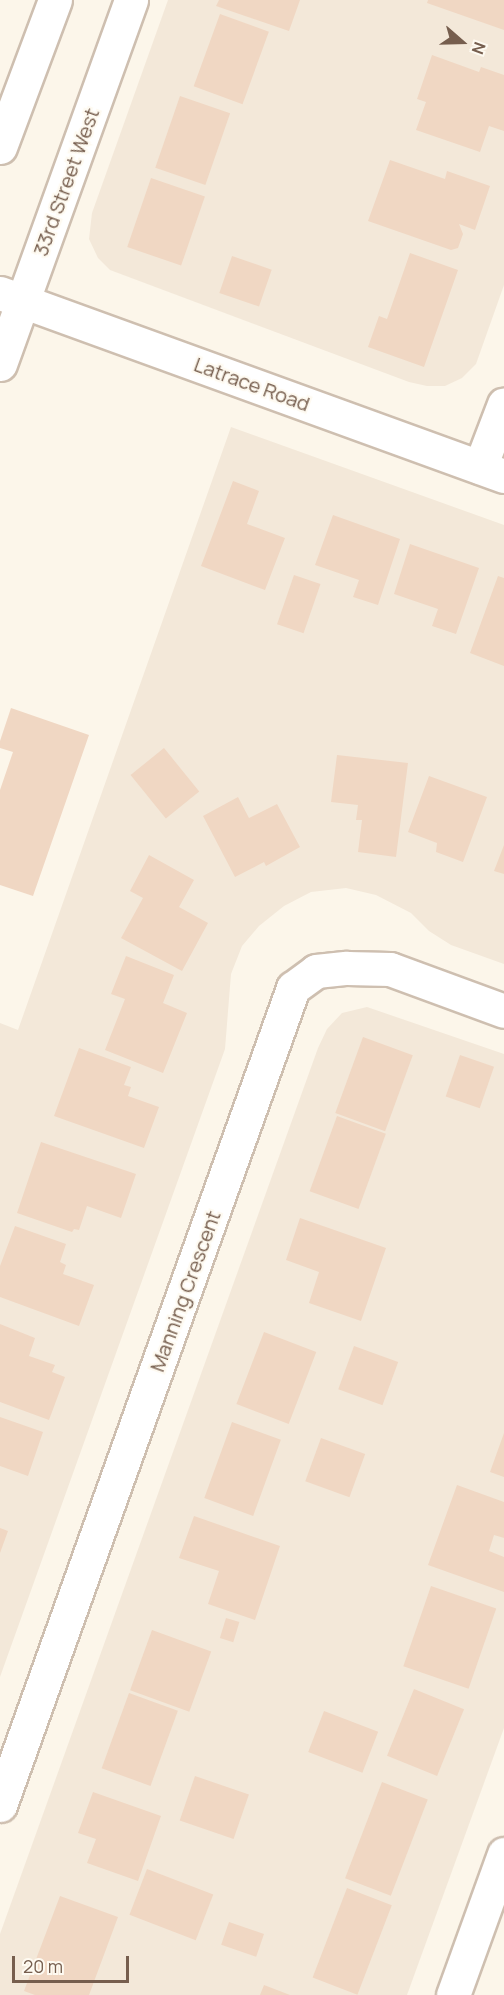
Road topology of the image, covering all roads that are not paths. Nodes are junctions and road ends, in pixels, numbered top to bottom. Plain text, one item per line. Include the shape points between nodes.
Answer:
1 (55, 0) edge
2 (131, 0) edge
3 (0, 147) edge
4 (11, 297) edge
5 (0, 364) edge
6 (504, 404) edge
7 (492, 471) edge
8 (504, 1011) edge
9 (0, 1805) edge
10 (504, 1854) edge
11 (453, 1995) edge

1 - 3 street
2 - 4 street, 33rd Street West
4 - 5 street, 33rd Street West
4 - 7 street, Latrace Road
6 - 7 street
8 - 9 street, Manning Crescent via 390,969 316,971 293,988
10 - 11 street

